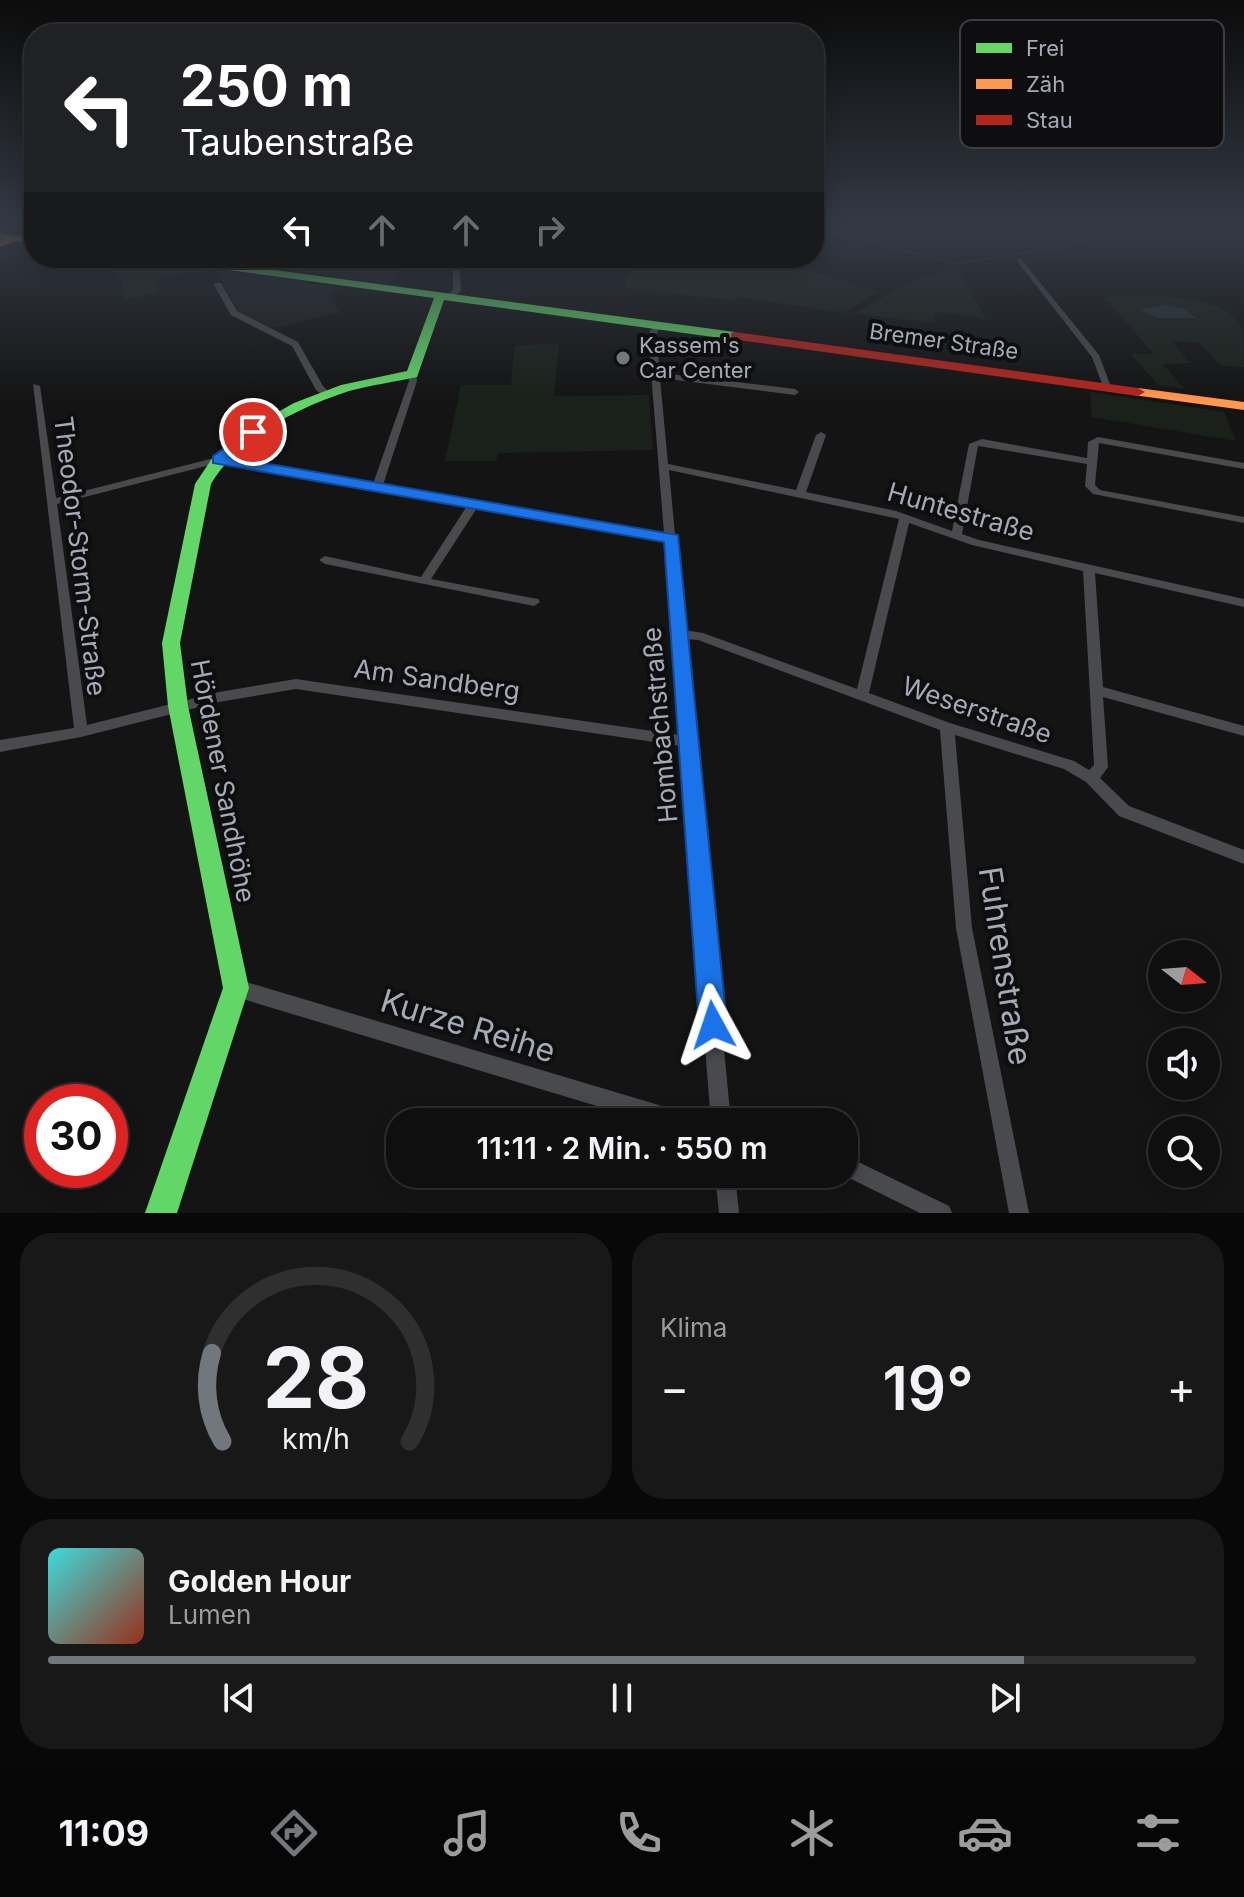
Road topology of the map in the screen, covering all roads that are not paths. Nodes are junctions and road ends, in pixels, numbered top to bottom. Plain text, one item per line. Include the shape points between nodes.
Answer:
1 (219, 287) edge
2 (370, 287) edge
3 (457, 287) edge
4 (1040, 287) edge
5 (445, 297) junction
6 (657, 326) junction
7 (412, 374) junction
8 (657, 375) junction
9 (36, 386) dead end
10 (1107, 387) junction
11 (795, 392) dead end
12 (327, 394) junction
13 (1244, 406) edge
14 (821, 435) dead end
15 (218, 460) junction
16 (1089, 461) junction
17 (665, 466) junction
18 (1244, 466) edge
19 (377, 487) junction
20 (800, 493) junction
21 (51, 502) junction
22 (474, 504) junction
23 (905, 517) junction
24 (1244, 520) edge
25 (956, 536) junction
26 (672, 538) junction
27 (325, 560) dead end
28 (1089, 569) junction
29 (424, 581) junction
30 (534, 602) dead end
31 (1244, 603) edge
32 (681, 634) junction
33 (1097, 690) junction
34 (862, 695) junction
35 (178, 706) junction
36 (947, 727) junction
37 (1244, 731) edge
38 (81, 732) junction
39 (690, 742) junction
40 (0, 746) edge
41 (1091, 778) junction
42 (1244, 857) edge
43 (236, 988) junction
44 (635, 1108) edge
45 (720, 1108) edge
46 (858, 1172) edge
47 (726, 1188) edge
48 (161, 1213) edge
49 (729, 1213) edge
50 (942, 1213) edge
51 (1019, 1213) edge

1 - 12 street via 234,313 295,344
2 - 5 main road, Bremer Straße
3 - 5 street
4 - 10 street via 1096,357
5 - 6 main road, Bremer Straße
5 - 7 main road
6 - 8 street, Hombachstraße via 652,335
6 - 10 main road, Bremer Straße
7 - 12 main road, Hördener Sandhöhe
7 - 19 street
8 - 11 street
8 - 17 street, Hombachstraße
9 - 21 street, Theodor-Storm-Straße
10 - 13 main road, Bremer Straße
12 - 15 main road, Hördener Sandhöhe via 253,432
14 - 20 street
15 - 19 street
15 - 21 street
15 - 35 main road, Hördener Sandhöhe via 199,497 172,625
16 - 18 street via 1098,440
16 - 24 street via 1090,486 1097,492
16 - 25 street via 974,444
17 - 20 street, Huntestraße
17 - 26 street, Hombachstraße
19 - 22 street
20 - 23 street, Huntestraße
21 - 38 street, Theodor-Storm-Straße
22 - 26 street
22 - 29 street
23 - 25 street, Huntestraße
23 - 34 street
25 - 28 street, Huntestraße
26 - 32 street, Hombachstraße
27 - 29 street
28 - 31 street, Huntestraße
28 - 33 street
29 - 30 street
32 - 34 street, Weserstraße
32 - 39 street, Hombachstraße
33 - 37 street
33 - 41 street via 1101,767
34 - 36 street, Weserstraße
35 - 38 street, Am Sandberg
35 - 39 street, Am Sandberg via 296,684
35 - 43 main road, Hördener Sandhöhe
36 - 41 street, Weserstraße via 1069,765
36 - 51 street, Fuhrenstraße via 962,915
38 - 40 street, Am Sandberg
39 - 45 street, Hombachstraße
41 - 42 street, Weserstraße via 1124,811
43 - 44 street, Kurze Reihe
43 - 48 main road
46 - 50 street
47 - 49 street

